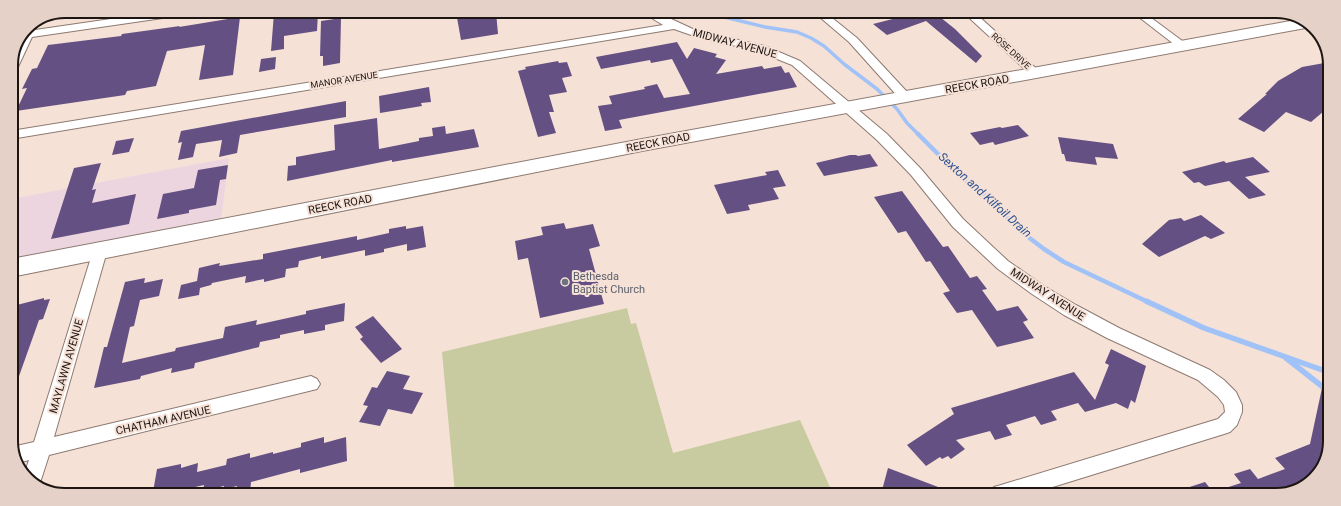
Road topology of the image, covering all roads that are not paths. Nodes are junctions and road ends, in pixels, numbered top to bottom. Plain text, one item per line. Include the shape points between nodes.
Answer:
1 (133, 18) edge
2 (659, 18) edge
3 (826, 18) edge
4 (975, 18) edge
5 (1145, 18) edge
6 (1299, 24) edge
7 (676, 26) junction
8 (34, 30) edge
9 (1183, 46) junction
10 (1036, 73) junction
11 (902, 97) junction
12 (848, 108) junction
13 (18, 134) edge
14 (100, 250) junction
15 (18, 267) edge
16 (311, 384) dead end
17 (42, 449) junction
18 (20, 454) edge
19 (34, 476) edge
20 (1021, 488) edge

1 - 8 street
2 - 7 street, MIDWAY AVENUE
3 - 11 street via 853,40
4 - 10 street, ROSE DRIVE
5 - 9 street
6 - 9 street, REECK ROAD
7 - 12 street, MIDWAY AVENUE via 785,57 796,63
7 - 13 street, MANOR AVENUE
9 - 10 street, REECK ROAD
10 - 11 street, REECK ROAD
11 - 12 street, REECK ROAD
12 - 14 street, REECK ROAD via 635,146
12 - 20 street, MIDWAY AVENUE via 897,151 958,223 1003,265 1070,310 1204,375 1218,384 1233,405 1234,414 1224,426
14 - 15 street, REECK ROAD
14 - 17 street, MAYLAWN AVENUE
16 - 17 street, CHATHAM AVENUE
17 - 18 street, CHATHAM AVENUE
17 - 19 street, MAYLAWN AVENUE

